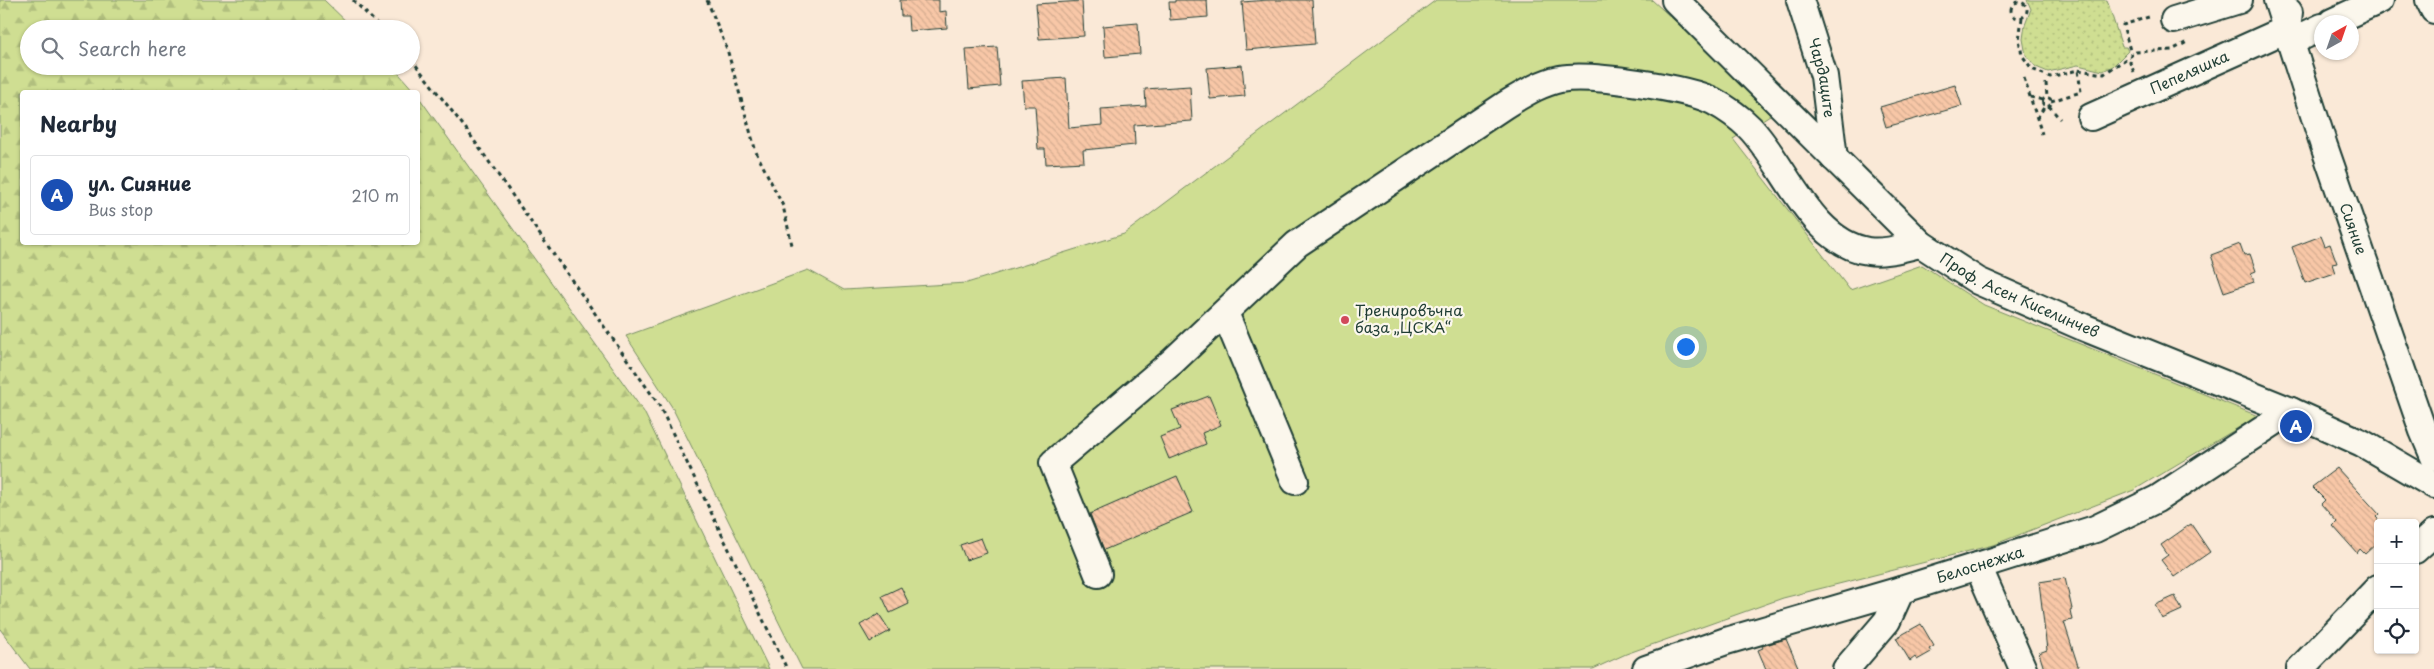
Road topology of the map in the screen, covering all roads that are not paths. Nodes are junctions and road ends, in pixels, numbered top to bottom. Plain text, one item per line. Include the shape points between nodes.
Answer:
1 (1675, 0) edge
2 (1800, 0) edge
3 (2239, 0) edge
4 (2277, 0) edge
5 (2290, 0) edge
6 (2380, 0) edge
7 (2428, 0) edge
8 (2434, 10) edge
9 (2347, 15) edge
10 (2174, 20) dead end
11 (2314, 29) edge
12 (2289, 35) junction
13 (2091, 117) dead end
14 (1834, 158) junction
15 (1921, 244) junction
16 (1225, 313) junction
17 (2291, 411) junction
18 (2434, 457) edge
19 (1295, 482) dead end
20 (2434, 485) edge
21 (2434, 533) edge
22 (2419, 546) edge
23 (1978, 566) junction
24 (1098, 574) dead end
25 (1901, 590) junction
26 (2374, 592) edge
27 (1646, 669) edge
28 (1846, 669) edge
29 (2023, 669) edge
30 (2300, 669) edge

1 - 14 street, Проф. Асен Киселинчев
2 - 14 street, Чардаците via 1824,76
3 - 10 street
4 - 12 street, Сияние
5 - 12 street
6 - 9 street
7 - 8 street
11 - 12 street, Пепеляшка
12 - 13 street, Пепеляшка
12 - 18 street, Сияние via 2337,183
14 - 15 street, Проф. Асен Киселинчев
15 - 16 street via 1867,251 1841,240 1812,215 1750,128 1712,101 1692,94 1594,77 1560,79 1535,88 1505,105 1324,226 1271,267
15 - 17 street, Проф. Асен Киселинчев via 1978,281
16 - 19 street
16 - 24 street via 1053,463
17 - 20 street, Проф. Асен Киселинчев via 2362,443
17 - 23 street, Белоснежка via 2157,499 2095,529
21 - 22 street
23 - 25 street, Белоснежка
23 - 29 street
25 - 27 street, Белоснежка via 1726,641
25 - 28 street via 1887,621
26 - 30 street

